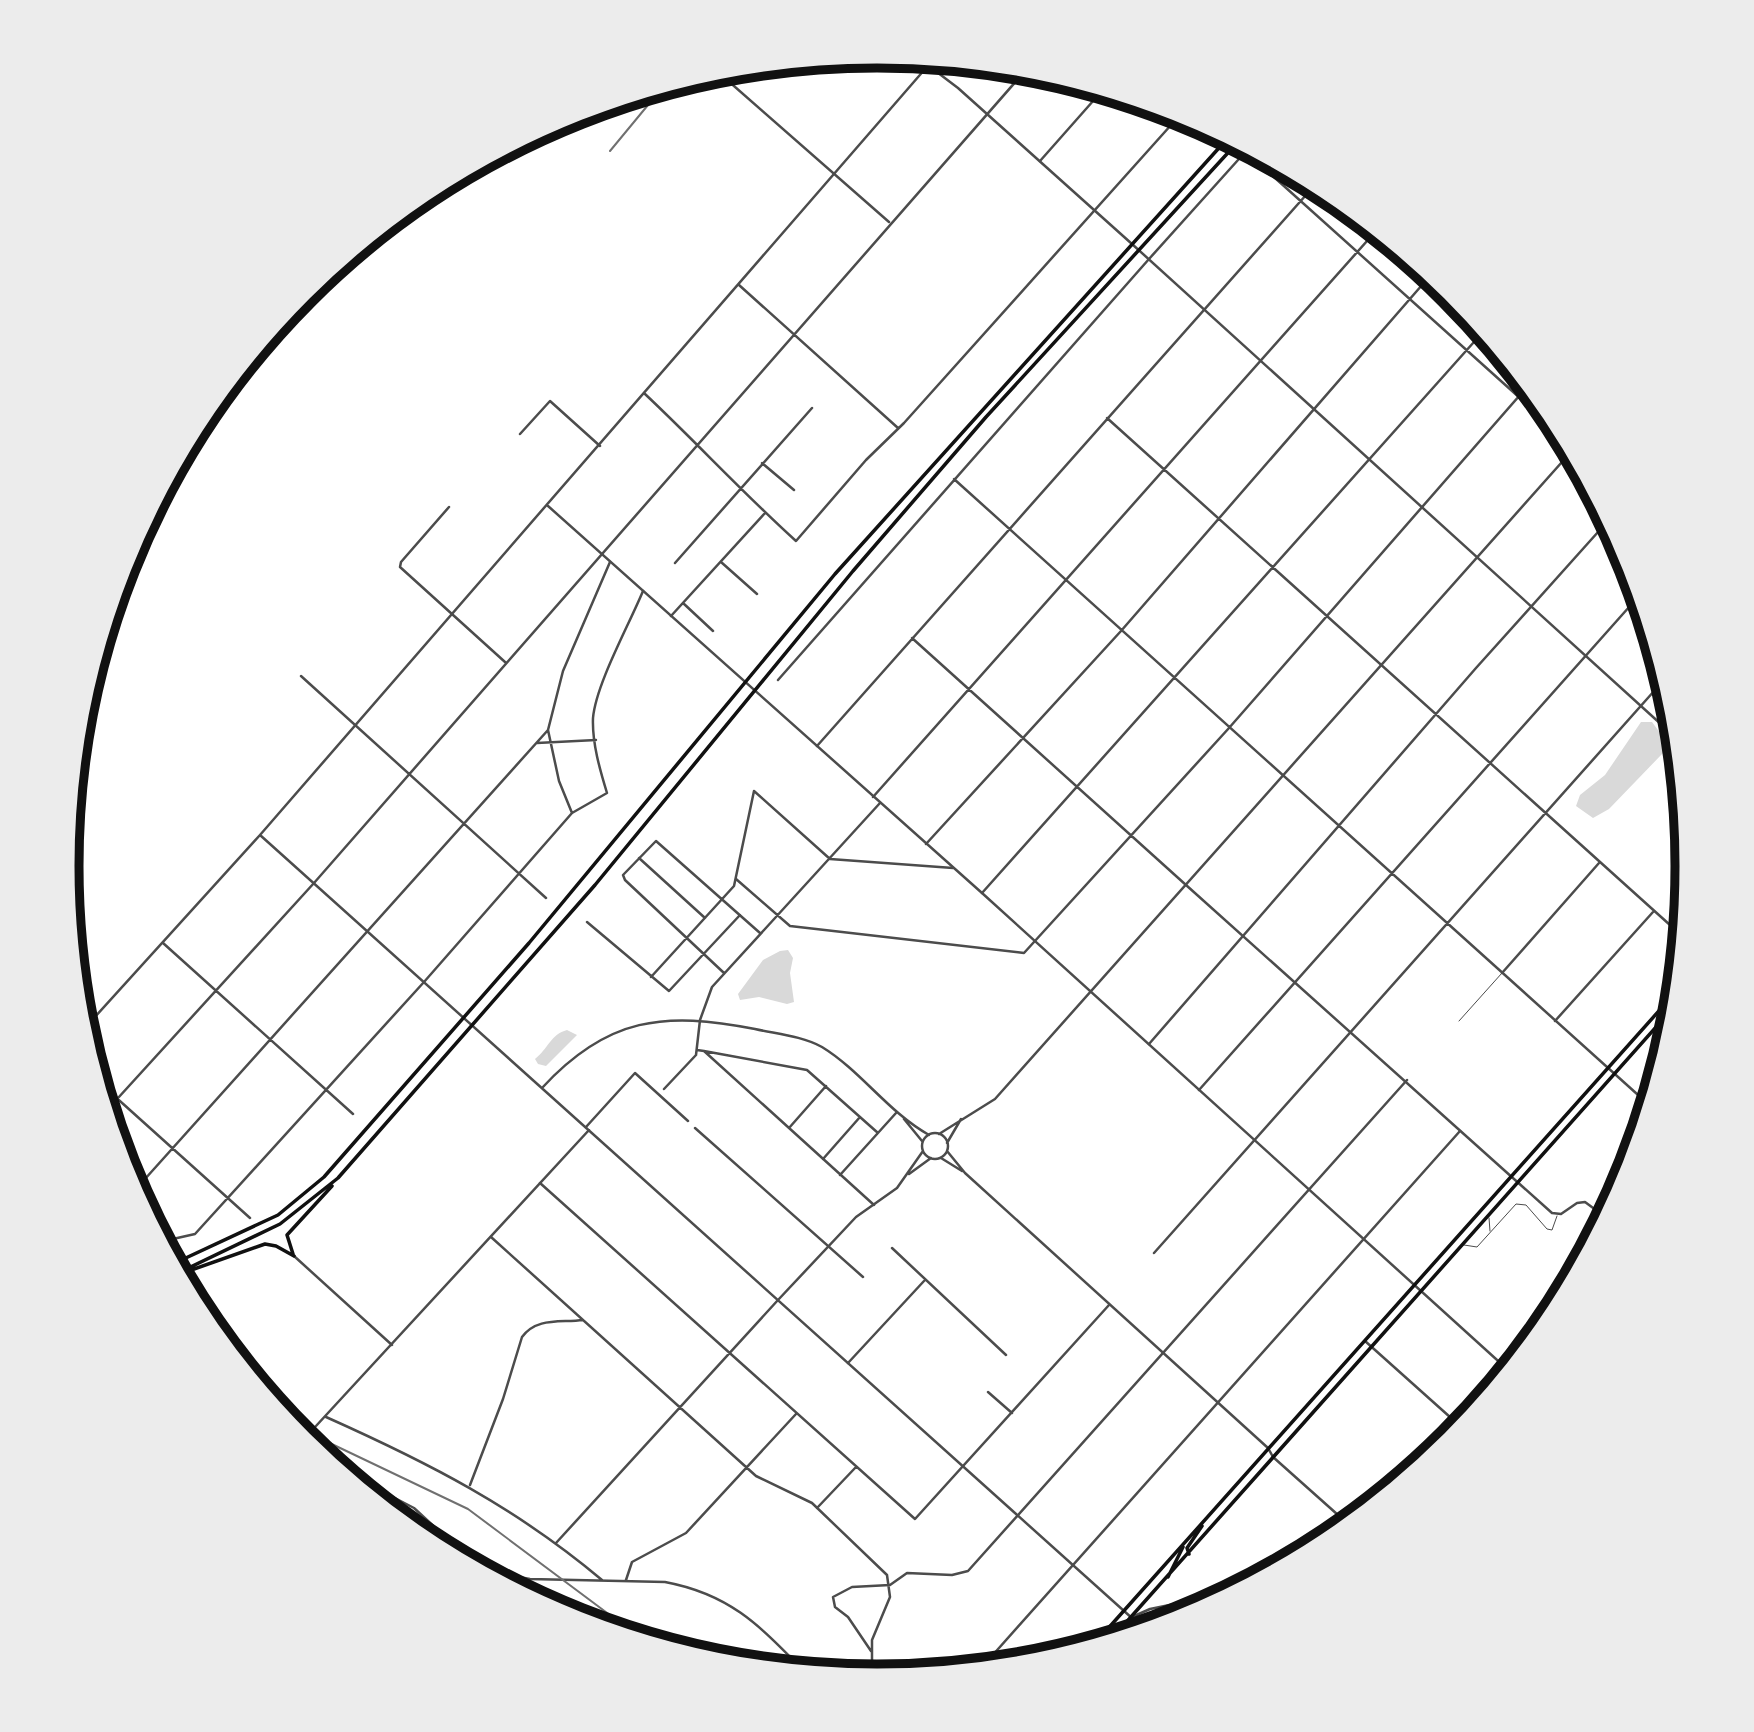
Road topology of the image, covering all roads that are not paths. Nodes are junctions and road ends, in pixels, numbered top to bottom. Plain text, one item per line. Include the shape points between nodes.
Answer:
1 (923, 70) edge
2 (940, 71) edge
3 (1016, 81) edge
4 (730, 82) edge
5 (1095, 99) edge
6 (986, 114) junction
7 (1172, 125) edge
8 (1220, 146) edge
9 (1230, 151) edge
10 (1241, 157) edge
11 (1040, 161) junction
12 (1268, 171) edge
13 (835, 175) junction
14 (1307, 194) edge
15 (1301, 201) junction
16 (1096, 211) junction
17 (890, 223) junction
18 (1369, 238) edge
19 (1132, 243) junction
20 (1139, 250) junction
21 (1358, 251) junction
22 (1149, 259) junction
23 (1422, 284) edge
24 (739, 285) junction
25 (1409, 298) junction
26 (1204, 309) junction
27 (792, 334) junction
28 (1476, 339) edge
29 (1466, 351) junction
30 (1261, 360) junction
31 (645, 394) junction
32 (1520, 395) edge
33 (1518, 398) junction
34 (813, 408) dead end
35 (1529, 408) edge
36 (1314, 409) junction
37 (1107, 418) junction
38 (898, 429) junction
39 (520, 434) dead end
40 (697, 443) junction
41 (600, 446) junction
42 (1369, 460) junction
43 (1564, 460) edge
44 (762, 463) junction
45 (1164, 469) junction
46 (954, 480) junction
47 (738, 488) junction
48 (794, 490) dead end
49 (548, 506) junction
50 (449, 508) dead end
51 (1423, 508) junction
52 (765, 513) junction
53 (1218, 518) junction
54 (1009, 529) junction
55 (1600, 530) edge
56 (601, 554) junction
57 (1477, 557) junction
58 (610, 562) junction
59 (721, 562) junction
60 (675, 563) dead end
61 (1272, 566) junction
62 (1065, 580) junction
63 (643, 591) junction
64 (757, 594) dead end
65 (683, 603) junction
66 (1630, 606) edge
67 (1531, 607) junction
68 (1327, 614) junction
69 (450, 615) junction
70 (671, 616) junction
71 (713, 631) dead end
72 (1121, 631) junction
73 (912, 638) junction
74 (1586, 657) junction
75 (506, 663) junction
76 (1381, 666) junction
77 (301, 676) dead end
78 (778, 680) dead end
79 (1174, 680) junction
80 (747, 684) junction
81 (969, 689) junction
82 (754, 690) junction
83 (1655, 690) edge
84 (1641, 706) junction
85 (1436, 715) junction
86 (355, 723) junction
87 (1662, 725) edge
88 (1228, 728) junction
89 (548, 730) junction
90 (1023, 738) junction
91 (596, 740) junction
92 (550, 742) junction
93 (537, 743) junction
94 (816, 746) junction
95 (1491, 764) junction
96 (409, 772) junction
97 (1283, 777) junction
98 (1078, 788) junction
99 (873, 797) junction
100 (880, 803) junction
101 (1545, 812) junction
102 (572, 813) junction
103 (464, 823) junction
104 (1338, 827) junction
105 (260, 835) junction
106 (1132, 836) junction
107 (926, 844) junction
108 (639, 858) junction
109 (830, 859) junction
110 (1600, 862) junction
111 (953, 868) junction
112 (519, 874) junction
113 (1392, 875) junction
114 (736, 879) junction
115 (314, 883) junction
116 (1186, 886) junction
117 (982, 893) junction
118 (546, 898) dead end
119 (722, 900) junction
120 (1654, 911) junction
121 (740, 915) junction
122 (776, 915) junction
123 (705, 918) junction
124 (587, 922) dead end
125 (1447, 925) junction
126 (1672, 927) edge
127 (369, 933) junction
128 (760, 933) junction
129 (1242, 935) junction
130 (686, 939) junction
131 (1036, 942) junction
132 (163, 943) junction
133 (705, 955) junction
134 (724, 973) junction
135 (1502, 973) junction
136 (651, 977) junction
137 (424, 982) junction
138 (1296, 982) junction
139 (216, 991) junction
140 (1090, 992) junction
141 (1661, 1008) edge
142 (463, 1017) junction
143 (94, 1018) edge
144 (700, 1020) junction
145 (1459, 1021) dead end
146 (1555, 1021) junction
147 (471, 1024) junction
148 (1658, 1025) edge
149 (1352, 1031) junction
150 (271, 1040) junction
151 (1149, 1044) junction
152 (697, 1050) junction
153 (704, 1051) junction
154 (1607, 1067) junction
155 (1615, 1074) junction
156 (1407, 1080) junction
157 (826, 1086) junction
158 (542, 1088) junction
159 (664, 1088) dead end
160 (326, 1089) junction
161 (1199, 1090) junction
162 (113, 1095) edge
163 (1640, 1097) edge
164 (118, 1099) junction
165 (115, 1102) edge
166 (897, 1112) junction
167 (353, 1114) dead end
168 (902, 1116) junction
169 (860, 1117) junction
170 (961, 1119) junction
171 (688, 1121) dead end
172 (695, 1128) dead end
173 (789, 1128) junction
174 (587, 1129) junction
175 (1460, 1131) junction
176 (878, 1133) junction
177 (939, 1134) junction
178 (929, 1135) junction
179 (1253, 1139) junction
180 (923, 1142) junction
181 (947, 1143) junction
182 (172, 1148) junction
183 (923, 1151) junction
184 (947, 1151) junction
185 (931, 1158) junction
186 (940, 1158) junction
187 (823, 1159) junction
188 (965, 1173) junction
189 (909, 1174) junction
190 (841, 1175) junction
191 (1511, 1176) junction
192 (338, 1178) junction
193 (144, 1180) edge
194 (1518, 1182) junction
195 (540, 1183) junction
196 (1309, 1190) junction
197 (227, 1197) junction
198 (874, 1205) junction
199 (1596, 1210) edge
200 (1557, 1214) junction
201 (1489, 1215) junction
202 (250, 1218) dead end
203 (1490, 1233) junction
204 (491, 1237) junction
205 (172, 1239) edge
206 (1363, 1239) junction
207 (1462, 1245) junction
208 (828, 1246) junction
209 (892, 1248) dead end
210 (1154, 1253) dead end
211 (294, 1256) junction
212 (183, 1259) edge
213 (188, 1269) edge
214 (189, 1270) edge
215 (863, 1277) dead end
216 (924, 1281) junction
217 (1414, 1286) junction
218 (1421, 1292) junction
219 (778, 1300) junction
220 (1109, 1305) junction
221 (583, 1320) junction
222 (1365, 1341) junction
223 (392, 1345) junction
224 (1371, 1347) junction
225 (1163, 1353) junction
226 (729, 1354) junction
227 (1006, 1354) dead end
228 (848, 1363) junction
229 (1501, 1363) edge
230 (988, 1392) dead end
231 (1217, 1401) junction
232 (679, 1408) junction
233 (1012, 1413) junction
234 (796, 1414) junction
235 (326, 1417) junction
236 (1450, 1418) joint
237 (313, 1430) edge
238 (1428, 1442) edge
239 (1269, 1448) junction
240 (1273, 1458) junction
241 (963, 1466) junction
242 (856, 1467) junction
243 (747, 1468) junction
244 (470, 1485) junction
245 (381, 1491) edge
246 (817, 1508) junction
247 (1339, 1516) edge
248 (1019, 1517) junction
249 (1202, 1524) junction
250 (449, 1538) edge
251 (556, 1543) junction
252 (1183, 1545) junction
253 (1189, 1554) junction
254 (1073, 1565) junction
255 (515, 1576) edge
256 (1167, 1579) junction
257 (603, 1580) junction
258 (626, 1580) junction
259 (890, 1585) junction
260 (1184, 1602) edge
261 (1125, 1611) junction
262 (1132, 1617) junction
263 (1135, 1620) edge
264 (1126, 1623) edge
265 (1108, 1629) edge
266 (871, 1651) junction
267 (993, 1655) edge
268 (792, 1659) edge
269 (872, 1664) edge

1 - 13 street
2 - 6 street
3 - 6 street
4 - 13 street
5 - 11 street
6 - 11 street
6 - 17 street
7 - 16 street
8 - 19 main road
9 - 20 main road
10 - 22 street
11 - 16 street
12 - 15 street
13 - 17 street
13 - 24 street
14 - 15 street
15 - 21 street
15 - 26 street
16 - 19 street
16 - 38 street
17 - 27 street
18 - 21 street
19 - 20 street
19 - 80 main road via 835,574
20 - 22 street
20 - 82 main road via 977,428
21 - 25 street
21 - 30 street
22 - 26 street
22 - 46 street
23 - 25 street
24 - 27 street
24 - 31 street
25 - 29 street
25 - 36 street
26 - 30 street
26 - 37 street
27 - 38 street
27 - 40 street
28 - 29 street
29 - 33 street
29 - 42 street
30 - 36 street
30 - 45 street
31 - 40 street
31 - 41 street
32 - 33 street
33 - 35 street
33 - 51 street
34 - 44 street
36 - 42 street
36 - 53 street
37 - 45 street
37 - 54 street
38 - 52 street via 796,541
39 - 41 street via 550,401
40 - 47 street
40 - 56 street
41 - 49 street
42 - 51 street
42 - 61 street
43 - 57 street
44 - 47 street
44 - 48 street
45 - 53 street
45 - 62 street
46 - 54 street
46 - 78 street
47 - 52 street
47 - 60 street
49 - 56 street
49 - 69 street
50 - 69 street via 400,567
51 - 57 street
51 - 68 street
52 - 59 street
53 - 61 street
53 - 72 street
54 - 62 street
54 - 73 street
55 - 67 street
56 - 58 street
56 - 75 street
57 - 67 street
57 - 76 street
58 - 63 street
58 - 89 street via 563,671
59 - 64 street
59 - 65 street
61 - 68 street
61 - 79 street
62 - 72 street
62 - 81 street
63 - 70 street
63 - 91 street via 593,718
65 - 70 street
65 - 71 street
66 - 74 street
67 - 74 street
67 - 85 street
68 - 76 street
68 - 88 street
69 - 75 street
69 - 86 street
70 - 80 street
72 - 79 street
72 - 90 street
73 - 81 street
73 - 94 street
74 - 84 street
74 - 95 street
75 - 96 street
76 - 85 street
76 - 97 street
77 - 86 street
79 - 88 street
79 - 98 street
80 - 82 street
80 - 142 main road
81 - 90 street
81 - 99 street
82 - 94 street
82 - 147 main road via 594,885
83 - 84 street
84 - 87 street
84 - 101 street
85 - 95 street
85 - 104 street
86 - 96 street
86 - 105 street
88 - 97 street
88 - 106 street
89 - 92 street
89 - 93 street
90 - 98 street
90 - 107 street
91 - 92 street
91 - 102 street via 607,793
92 - 93 street
92 - 102 street
93 - 103 street
94 - 99 street
95 - 101 street
95 - 113 street
96 - 103 street
96 - 115 street
97 - 104 street
97 - 116 street
98 - 106 street
98 - 117 street
99 - 100 street
100 - 107 street
100 - 109 street
101 - 110 street
101 - 125 street
102 - 112 street
103 - 112 street
103 - 127 street
104 - 113 street
104 - 129 street
105 - 115 street
105 - 132 street
106 - 116 street
106 - 131 street
107 - 111 street
108 - 119 street via 656,841
108 - 123 street
108 - 130 street via 623,875 625,880
109 - 111 street
109 - 114 street via 754,791
109 - 122 street
110 - 120 street
110 - 135 street
111 - 117 street
112 - 118 street
112 - 137 street
113 - 125 street
113 - 138 street
114 - 119 street
114 - 122 street
115 - 127 street
115 - 139 street
116 - 129 street
116 - 140 street
117 - 131 street
119 - 121 street
119 - 123 street
120 - 126 street
120 - 146 street
121 - 128 street
121 - 133 street
122 - 128 street
122 - 131 street via 790,926 1024,953
123 - 130 street
124 - 136 street
125 - 135 street
125 - 149 street
127 - 137 street
127 - 150 street
128 - 134 street
129 - 138 street
129 - 151 street
130 - 133 street
130 - 136 street
131 - 140 street
132 - 139 street
132 - 143 street
133 - 134 street
133 - 136 street via 669,991
134 - 144 street via 706,995
135 - 145 lane
135 - 146 street
137 - 142 street
137 - 160 street
138 - 149 street
138 - 161 street
139 - 150 street
139 - 164 street
140 - 151 street
140 - 170 street via 995,1098
141 - 154 main road
142 - 147 street
142 - 212 main road via 303,1196 278,1215
144 - 152 street
144 - 158 street via 659,1020 618,1032 571,1059
144 - 166 street via 819,1046
146 - 154 street
147 - 158 street
147 - 192 main road
148 - 155 main road
149 - 156 street
149 - 179 street
150 - 160 street
150 - 182 street
151 - 161 street
152 - 153 street
152 - 159 street
153 - 157 street via 800,1068
153 - 173 street
154 - 155 street
154 - 191 main road
155 - 163 street
155 - 194 main road
156 - 175 street
156 - 196 street
157 - 169 street
157 - 173 street
158 - 174 street
160 - 167 street
160 - 197 street
161 - 179 street
162 - 164 street
164 - 165 street
164 - 182 street
166 - 168 street
166 - 176 street
168 - 178 street
168 - 180 street
169 - 176 street
169 - 187 street
170 - 177 street
170 - 181 street
171 - 174 street via 635,1073
172 - 208 street
173 - 187 street
174 - 195 street
174 - 219 street
175 - 191 street
175 - 206 street
176 - 190 street
177 - 178 street
177 - 181 street
178 - 180 street
179 - 196 street
179 - 210 street
180 - 183 street
181 - 184 street
182 - 193 street
182 - 197 street
183 - 185 street
183 - 189 street
184 - 186 street
184 - 188 street
185 - 186 street
185 - 189 street
186 - 188 street
187 - 190 street
188 - 220 street
189 - 198 street
190 - 198 street
191 - 194 street
191 - 217 main road
192 - 211 main road via 287,1235
192 - 213 main road via 280,1224
194 - 200 street
194 - 201 main road
195 - 204 street
195 - 226 street
196 - 206 street
196 - 225 street
197 - 202 street
197 - 205 street via 195,1234
198 - 208 street
199 - 200 street via 1585,1202
200 - 203 lane via 1552,1230 1519,1203
201 - 203 lane
201 - 207 main road
203 - 207 lane via 1478,1247
204 - 221 street
204 - 223 street
206 - 217 street
206 - 231 street
207 - 218 main road
208 - 215 street
208 - 219 street
209 - 216 street
211 - 214 main road via 265,1244
211 - 223 street
216 - 227 street
216 - 228 street
217 - 218 street
217 - 222 main road
218 - 224 main road
218 - 229 street
219 - 226 street
219 - 228 street
220 - 225 street
220 - 233 street
221 - 232 street
221 - 244 street via 544,1322 527,1330
222 - 224 street
222 - 239 main road
223 - 235 street
224 - 236 street
224 - 240 main road
225 - 231 street
225 - 248 street
226 - 232 street
226 - 234 street
228 - 241 street
230 - 233 street
231 - 239 street
231 - 254 street
232 - 243 street
232 - 251 street
233 - 241 street
234 - 242 street
234 - 243 street
235 - 237 street
235 - 244 street
236 - 238 street
239 - 240 street
239 - 249 main road
240 - 247 street
240 - 253 main road
241 - 242 street via 915,1519
241 - 248 street
242 - 246 street
243 - 246 street
243 - 258 street via 686,1534 632,1562
244 - 251 street
245 - 250 street via 414,1508
246 - 259 street via 887,1575
248 - 254 street
248 - 259 street via 968,1571 907,1573
249 - 252 main road
249 - 253 main road via 1187,1548
251 - 257 street
252 - 256 main road
252 - 261 main road
253 - 256 main road
254 - 261 street
254 - 267 street
255 - 257 street
256 - 262 main road
257 - 258 street
258 - 268 street via 685,1586 722,1600 754,1620
259 - 266 street via 889,1604 875,1628
259 - 266 street via 852,1587 833,1598 835,1607 848,1617
260 - 262 street
261 - 262 street
261 - 265 main road
262 - 263 street
262 - 264 main road
266 - 269 street

